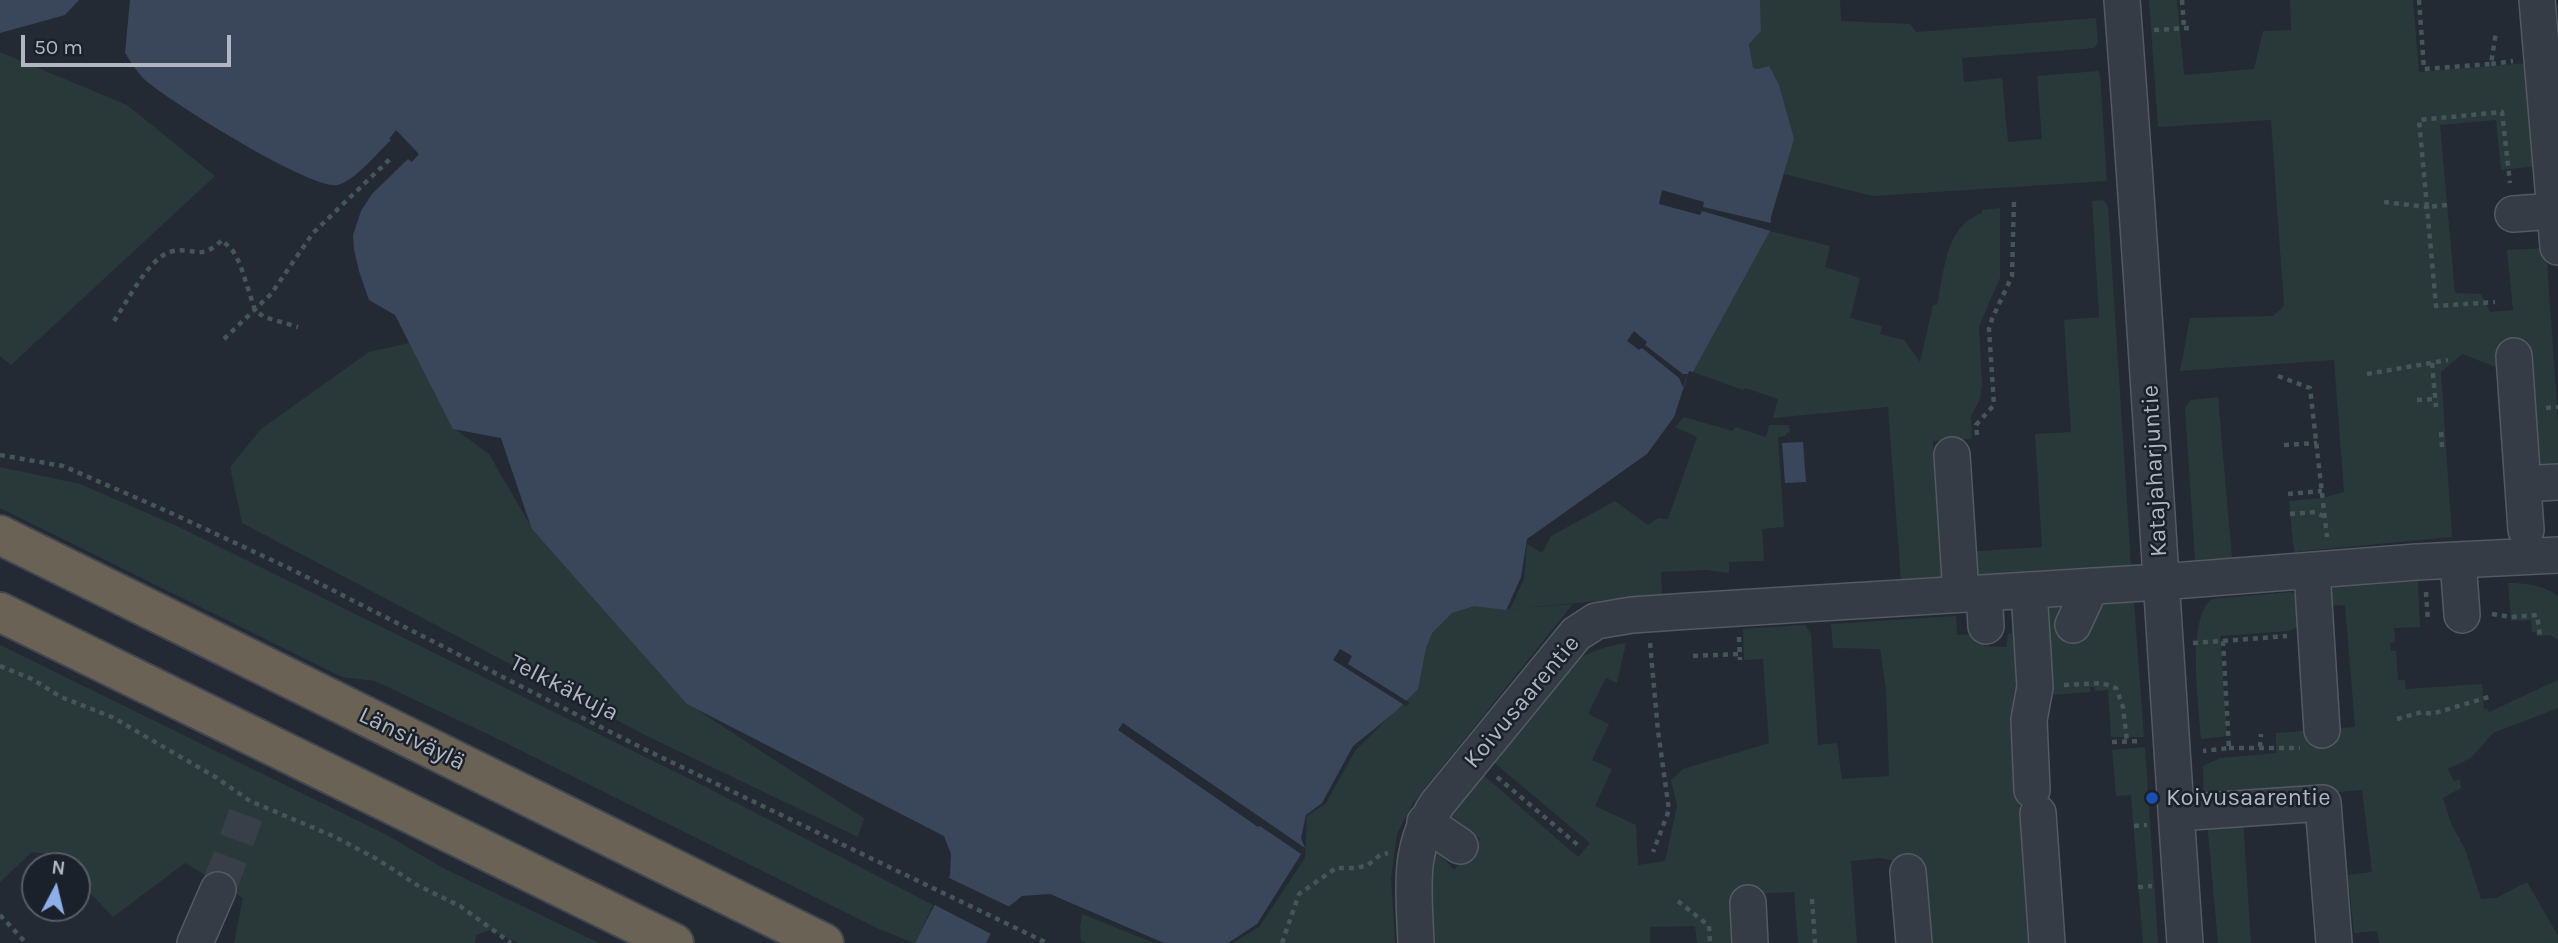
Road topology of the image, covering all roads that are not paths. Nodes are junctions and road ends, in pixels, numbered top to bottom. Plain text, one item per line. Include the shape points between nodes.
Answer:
1 (2122, 0) edge
2 (2537, 0) edge
3 (2556, 199) edge
4 (2512, 214) road end
5 (2558, 247) edge
6 (2514, 356) dead end
7 (1965, 446) road end
8 (2558, 482) edge
9 (2523, 484) junction
10 (2526, 530) dead end
11 (0, 535) edge
12 (2558, 555) edge
13 (2458, 560) junction
14 (2312, 571) junction
15 (2160, 582) junction
16 (2091, 586) junction
17 (2029, 590) junction
18 (1977, 605) junction
19 (0, 612) edge
20 (2462, 615) dead end
21 (2073, 625) dead end
22 (2312, 739) road end
23 (2176, 813) junction
24 (1425, 822) junction
25 (1460, 846) dead end
26 (1908, 872) dead end
27 (218, 890) tunnel mouth
28 (1748, 903) dead end
29 (195, 943) edge
30 (674, 943) edge
31 (824, 943) edge
32 (1416, 943) edge
33 (1750, 943) edge
34 (1914, 943) edge
35 (2047, 943) edge
36 (2185, 943) edge
37 (2334, 943) edge

1 - 15 street, Katajaharjuntie
2 - 3 street
3 - 4 street
3 - 5 street
6 - 9 street
7 - 18 street
8 - 9 street
9 - 10 street
11 - 31 highway, Länsiväylä
12 - 13 street, Koivusaarentie
13 - 14 street, Koivusaarentie
13 - 20 street
14 - 15 street, Koivusaarentie
14 - 22 street
15 - 16 street, Koivusaarentie
15 - 23 street, Katajaharjuntie
16 - 17 street, Koivusaarentie
16 - 21 street
17 - 18 street, Koivusaarentie
17 - 35 street via 2035,687 2029,720
18 - 24 street, Koivusaarentie via 1648,615 1596,621 1576,634
19 - 30 highway
23 - 36 street, Katajaharjuntie
23 - 37 street via 2323,803
24 - 25 street
24 - 32 street, Koivusaarentie via 1414,860
26 - 34 street
27 - 29 street
28 - 33 street

